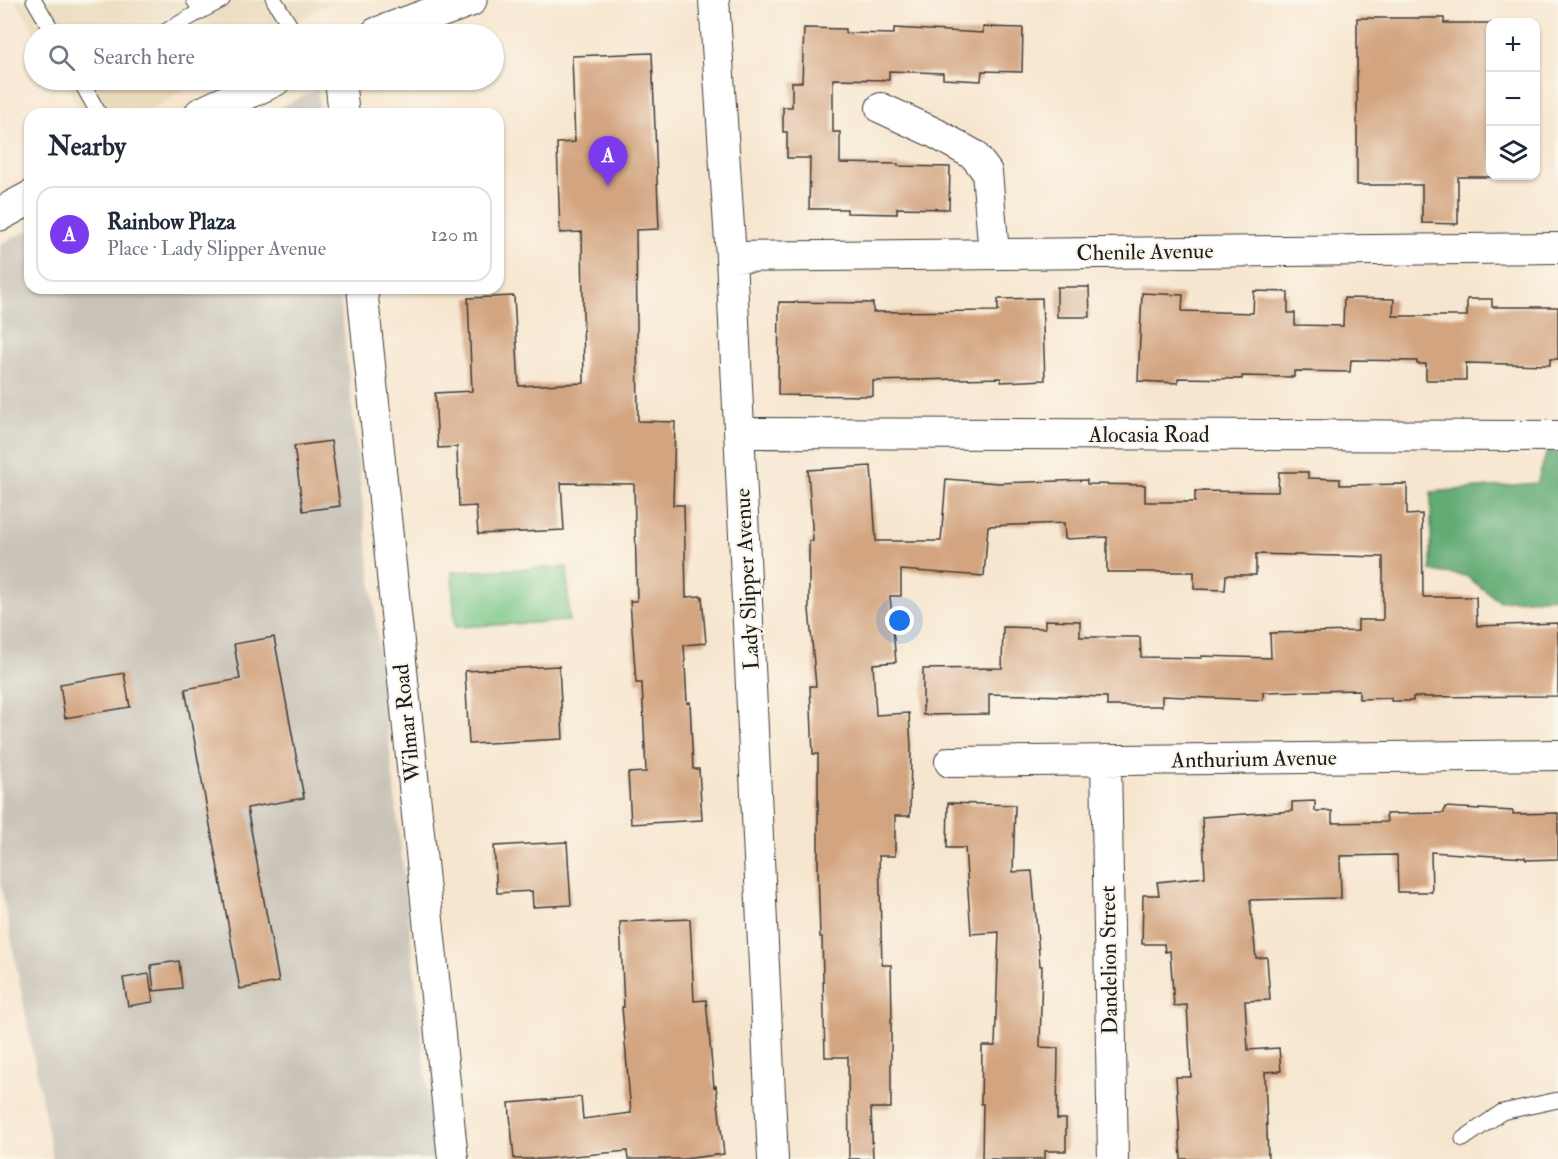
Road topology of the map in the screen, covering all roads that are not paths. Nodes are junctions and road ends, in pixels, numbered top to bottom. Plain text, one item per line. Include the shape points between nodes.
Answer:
1 (34, 0) edge
2 (222, 0) edge
3 (274, 0) edge
4 (470, 0) edge
5 (714, 0) edge
6 (198, 6) edge
7 (48, 24) edge
8 (174, 24) edge
9 (289, 24) edge
10 (404, 24) edge
11 (86, 90) edge
12 (253, 90) edge
13 (341, 90) edge
14 (96, 108) edge
15 (214, 108) edge
16 (343, 108) edge
17 (881, 108) dead end
18 (24, 201) edge
19 (0, 214) edge
20 (1558, 248) edge
21 (994, 254) junction
22 (731, 257) junction
23 (363, 294) edge
24 (740, 433) junction
25 (1558, 436) edge
26 (1558, 755) edge
27 (1106, 760) junction
28 (950, 762) dead end
29 (1558, 1100) edge
30 (1463, 1139) dead end
31 (453, 1159) edge
32 (773, 1159) edge
33 (1113, 1159) edge

1 - 7 lane
2 - 6 lane
3 - 9 lane
4 - 10 main road
5 - 22 street, Lady Slipper Avenue
6 - 8 lane
11 - 14 lane
12 - 15 main road
13 - 16 street
17 - 21 street via 974,155 987,172
18 - 19 main road
20 - 21 street, Chenile Avenue
21 - 22 street, Chenile Avenue
22 - 24 street, Lady Slipper Avenue
23 - 31 street, Wilmar Road
24 - 25 street, Alocasia Road
24 - 32 street, Lady Slipper Avenue
26 - 27 street, Anthurium Avenue
27 - 28 street, Anthurium Avenue
27 - 33 street, Dandelion Street
29 - 30 lane via 1502,1112

